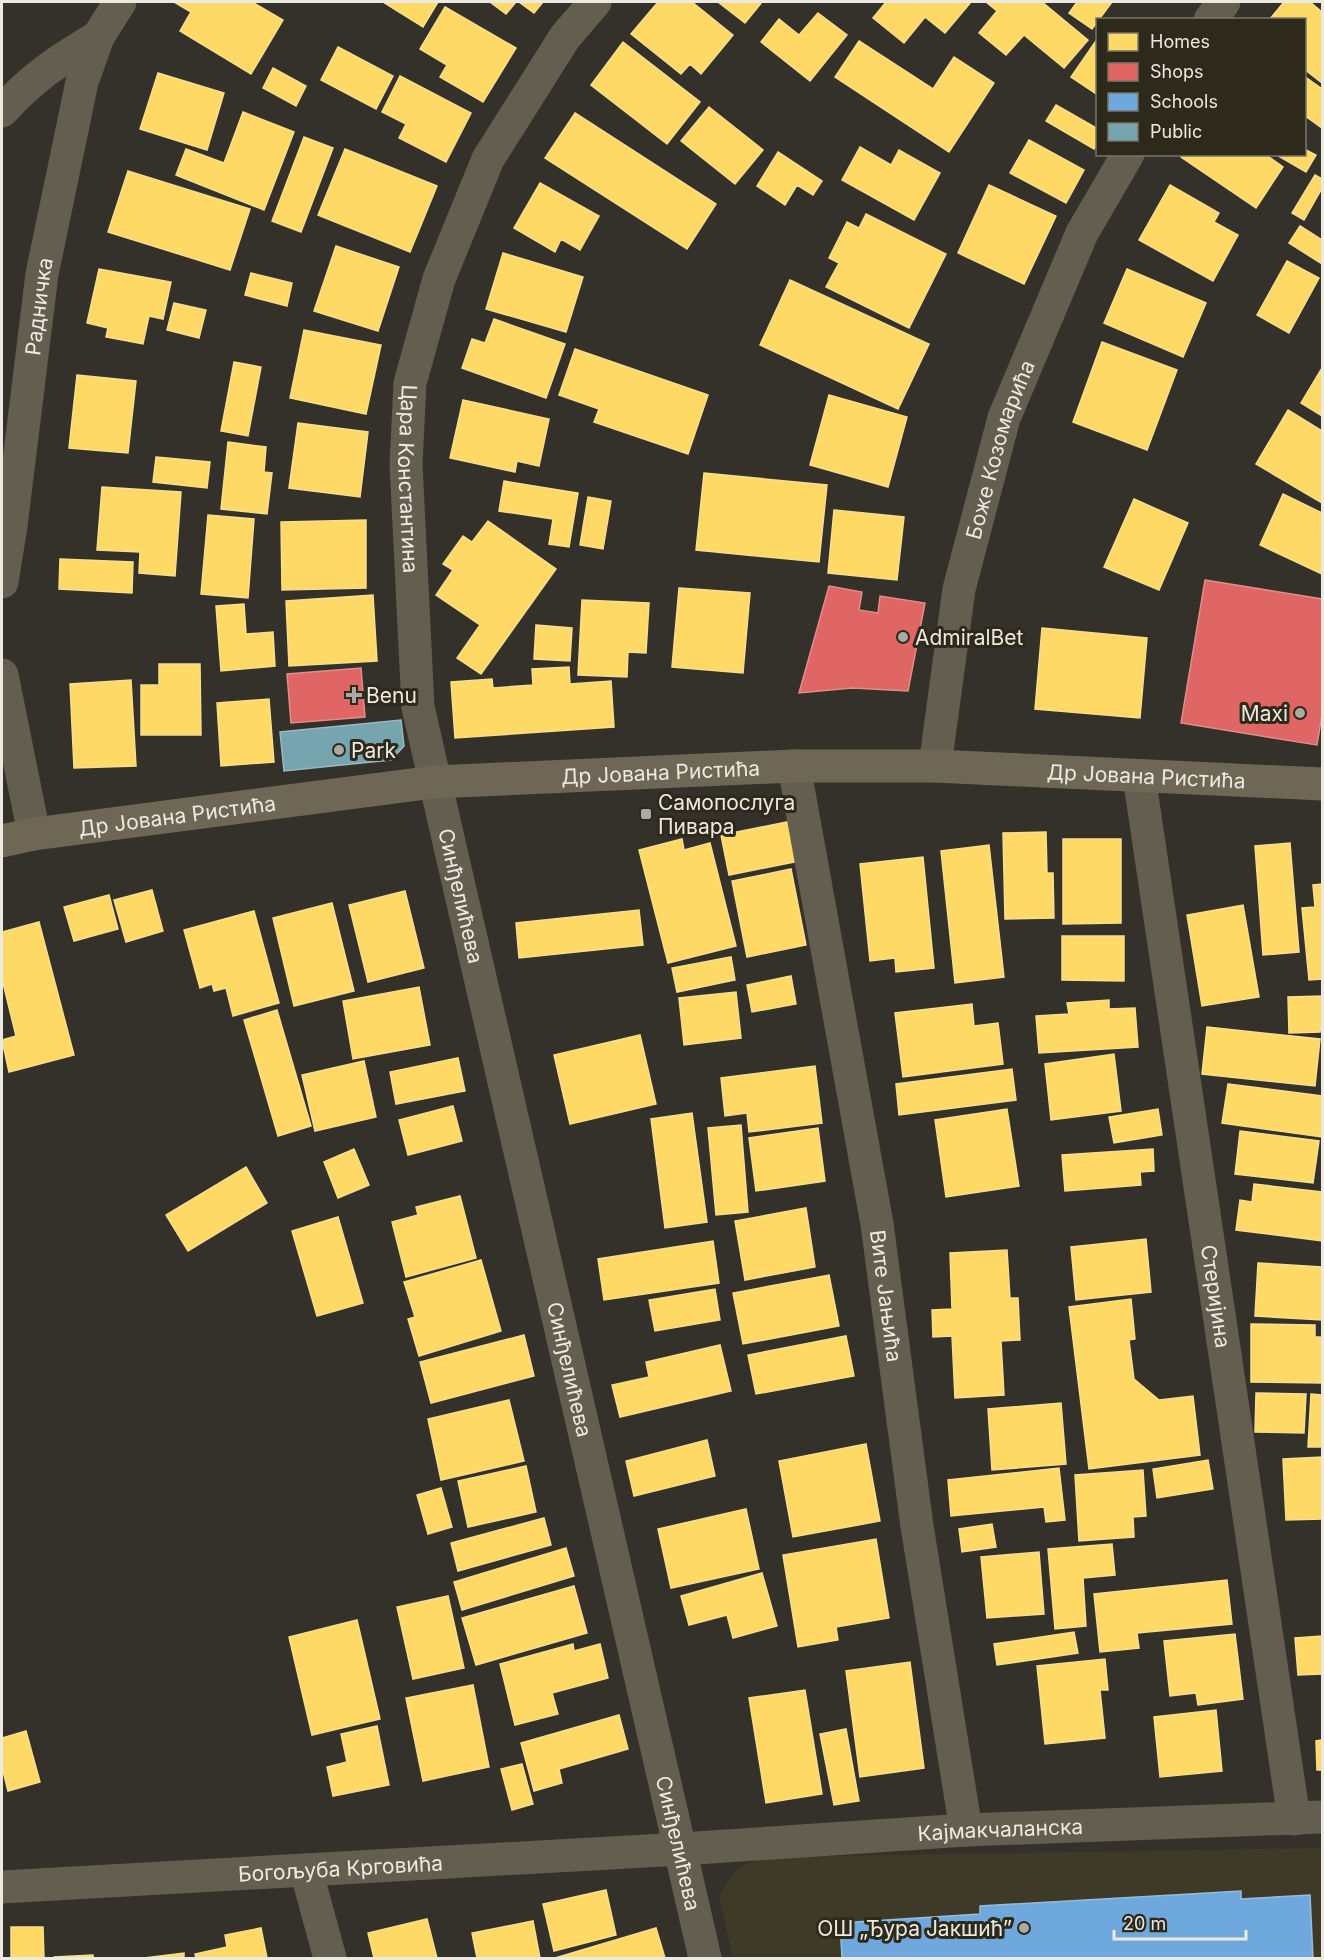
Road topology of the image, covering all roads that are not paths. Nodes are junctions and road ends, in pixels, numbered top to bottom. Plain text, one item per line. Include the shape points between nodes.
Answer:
1 (120, 2) edge
2 (595, 2) edge
3 (1224, 2) edge
4 (1212, 18) edge
5 (98, 37) junction
6 (2, 111) edge
7 (1127, 156) edge
8 (2, 582) edge
9 (2, 675) edge
10 (794, 766) junction
11 (935, 766) junction
12 (1139, 776) junction
13 (434, 782) junction
14 (1323, 784) edge
15 (34, 834) junction
16 (2, 841) edge
17 (1308, 1818) edge
18 (966, 1830) junction
19 (681, 1849) junction
20 (306, 1870) junction
21 (2, 1887) edge
22 (330, 1959) edge
23 (705, 1959) edge

1 - 5 street, Радничка
2 - 13 street, Цара Константина via 565,37 489,159 439,279 410,383 406,464 418,707
3 - 4 street
5 - 6 street, Радничка via 52,64
5 - 8 street, Радничка via 82,82 42,273
7 - 11 street, Боже Козомарића via 1082,233 1004,418 959,589
9 - 15 street
10 - 11 street, Др Јована Ристића
10 - 13 street, Др Јована Ристића
10 - 18 street, Вите Јањића via 877,1224 917,1526
11 - 12 street, Др Јована Ристића
12 - 14 street, Др Јована Ристића
12 - 17 street, Стеријина
13 - 15 street, Др Јована Ристића
13 - 19 street, Синђелићева
15 - 16 street, Др Јована Ристића
17 - 18 street, Кајмакчаланска
18 - 19 street, Кајмакчаланска
19 - 20 street, Богољуба Крговића
19 - 23 street, Синђелићева
20 - 21 street, Богољуба Крговића
20 - 22 street

